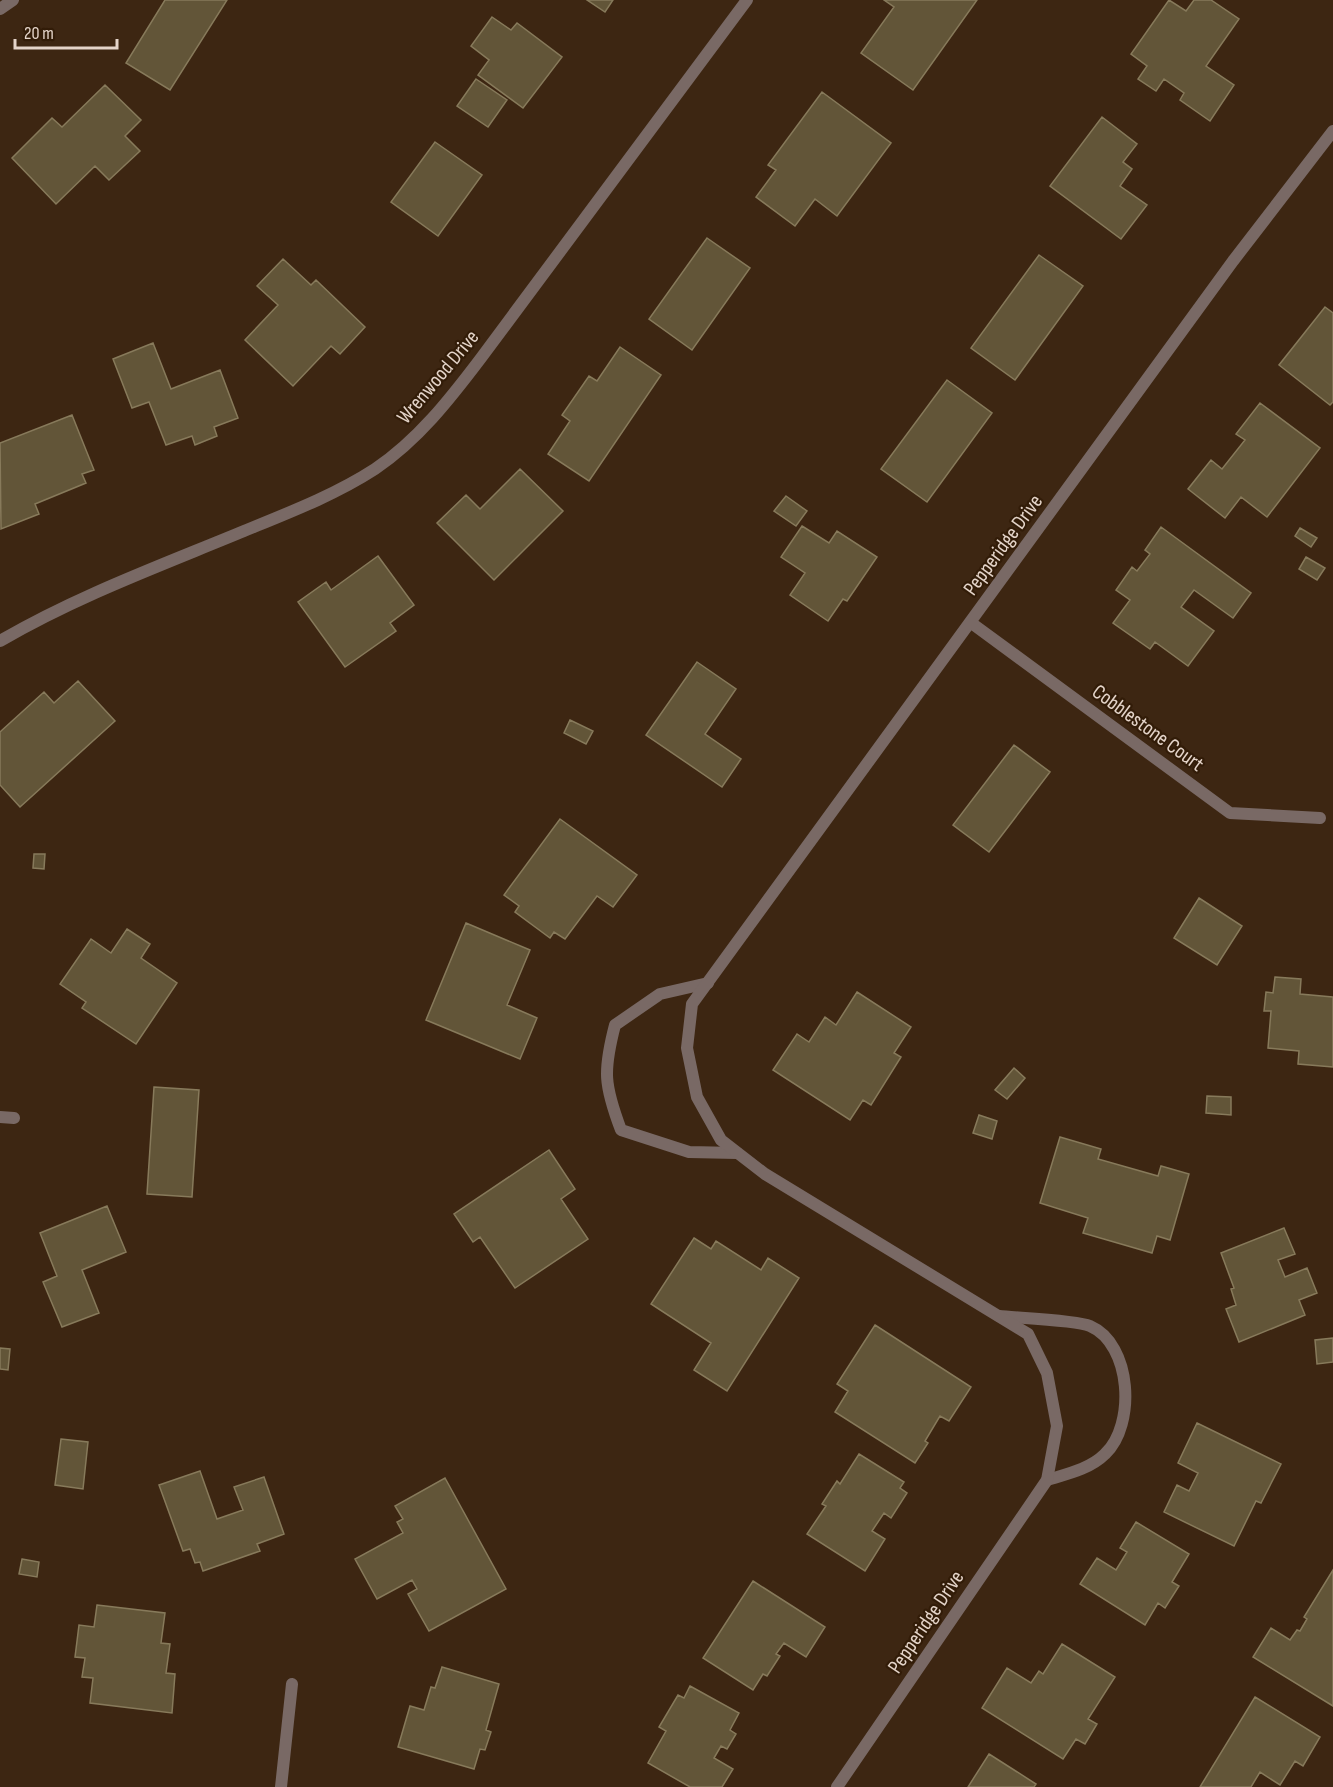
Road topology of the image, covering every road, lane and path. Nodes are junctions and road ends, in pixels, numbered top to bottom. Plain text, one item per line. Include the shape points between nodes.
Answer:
1 (13, 0) edge
2 (747, 0) edge
3 (0, 9) edge
4 (1333, 131) edge
5 (970, 622) junction
6 (0, 641) edge
7 (1320, 818) dead end
8 (708, 983) junction
9 (0, 1117) edge
10 (14, 1118) dead end
11 (737, 1153) junction
12 (999, 1316) junction
13 (1047, 1480) junction
14 (292, 1684) dead end
15 (281, 1787) edge
16 (837, 1787) edge

1 - 3 street
2 - 6 street, Wrenwood Drive via 482,358 415,437 375,468 331,493 110,587
4 - 5 street, Pepperidge Drive via 1233,261
5 - 7 street, Cobblestone Court via 1230,813
5 - 8 street, Pepperidge Drive
8 - 11 street, Pepperidge Drive via 692,1004 687,1048 697,1096 721,1140
8 - 11 street via 660,994 615,1025 605,1063 609,1099 621,1130 688,1152
9 - 10 street
11 - 12 street, Pepperidge Drive via 765,1174
12 - 13 street, Pepperidge Drive via 1028,1334 1047,1373 1057,1426
12 - 13 street, Pepperidge Drive via 1089,1325 1103,1335 1117,1356 1127,1395 1121,1433 1105,1455 1077,1471
13 - 16 street, Pepperidge Drive
14 - 15 street

